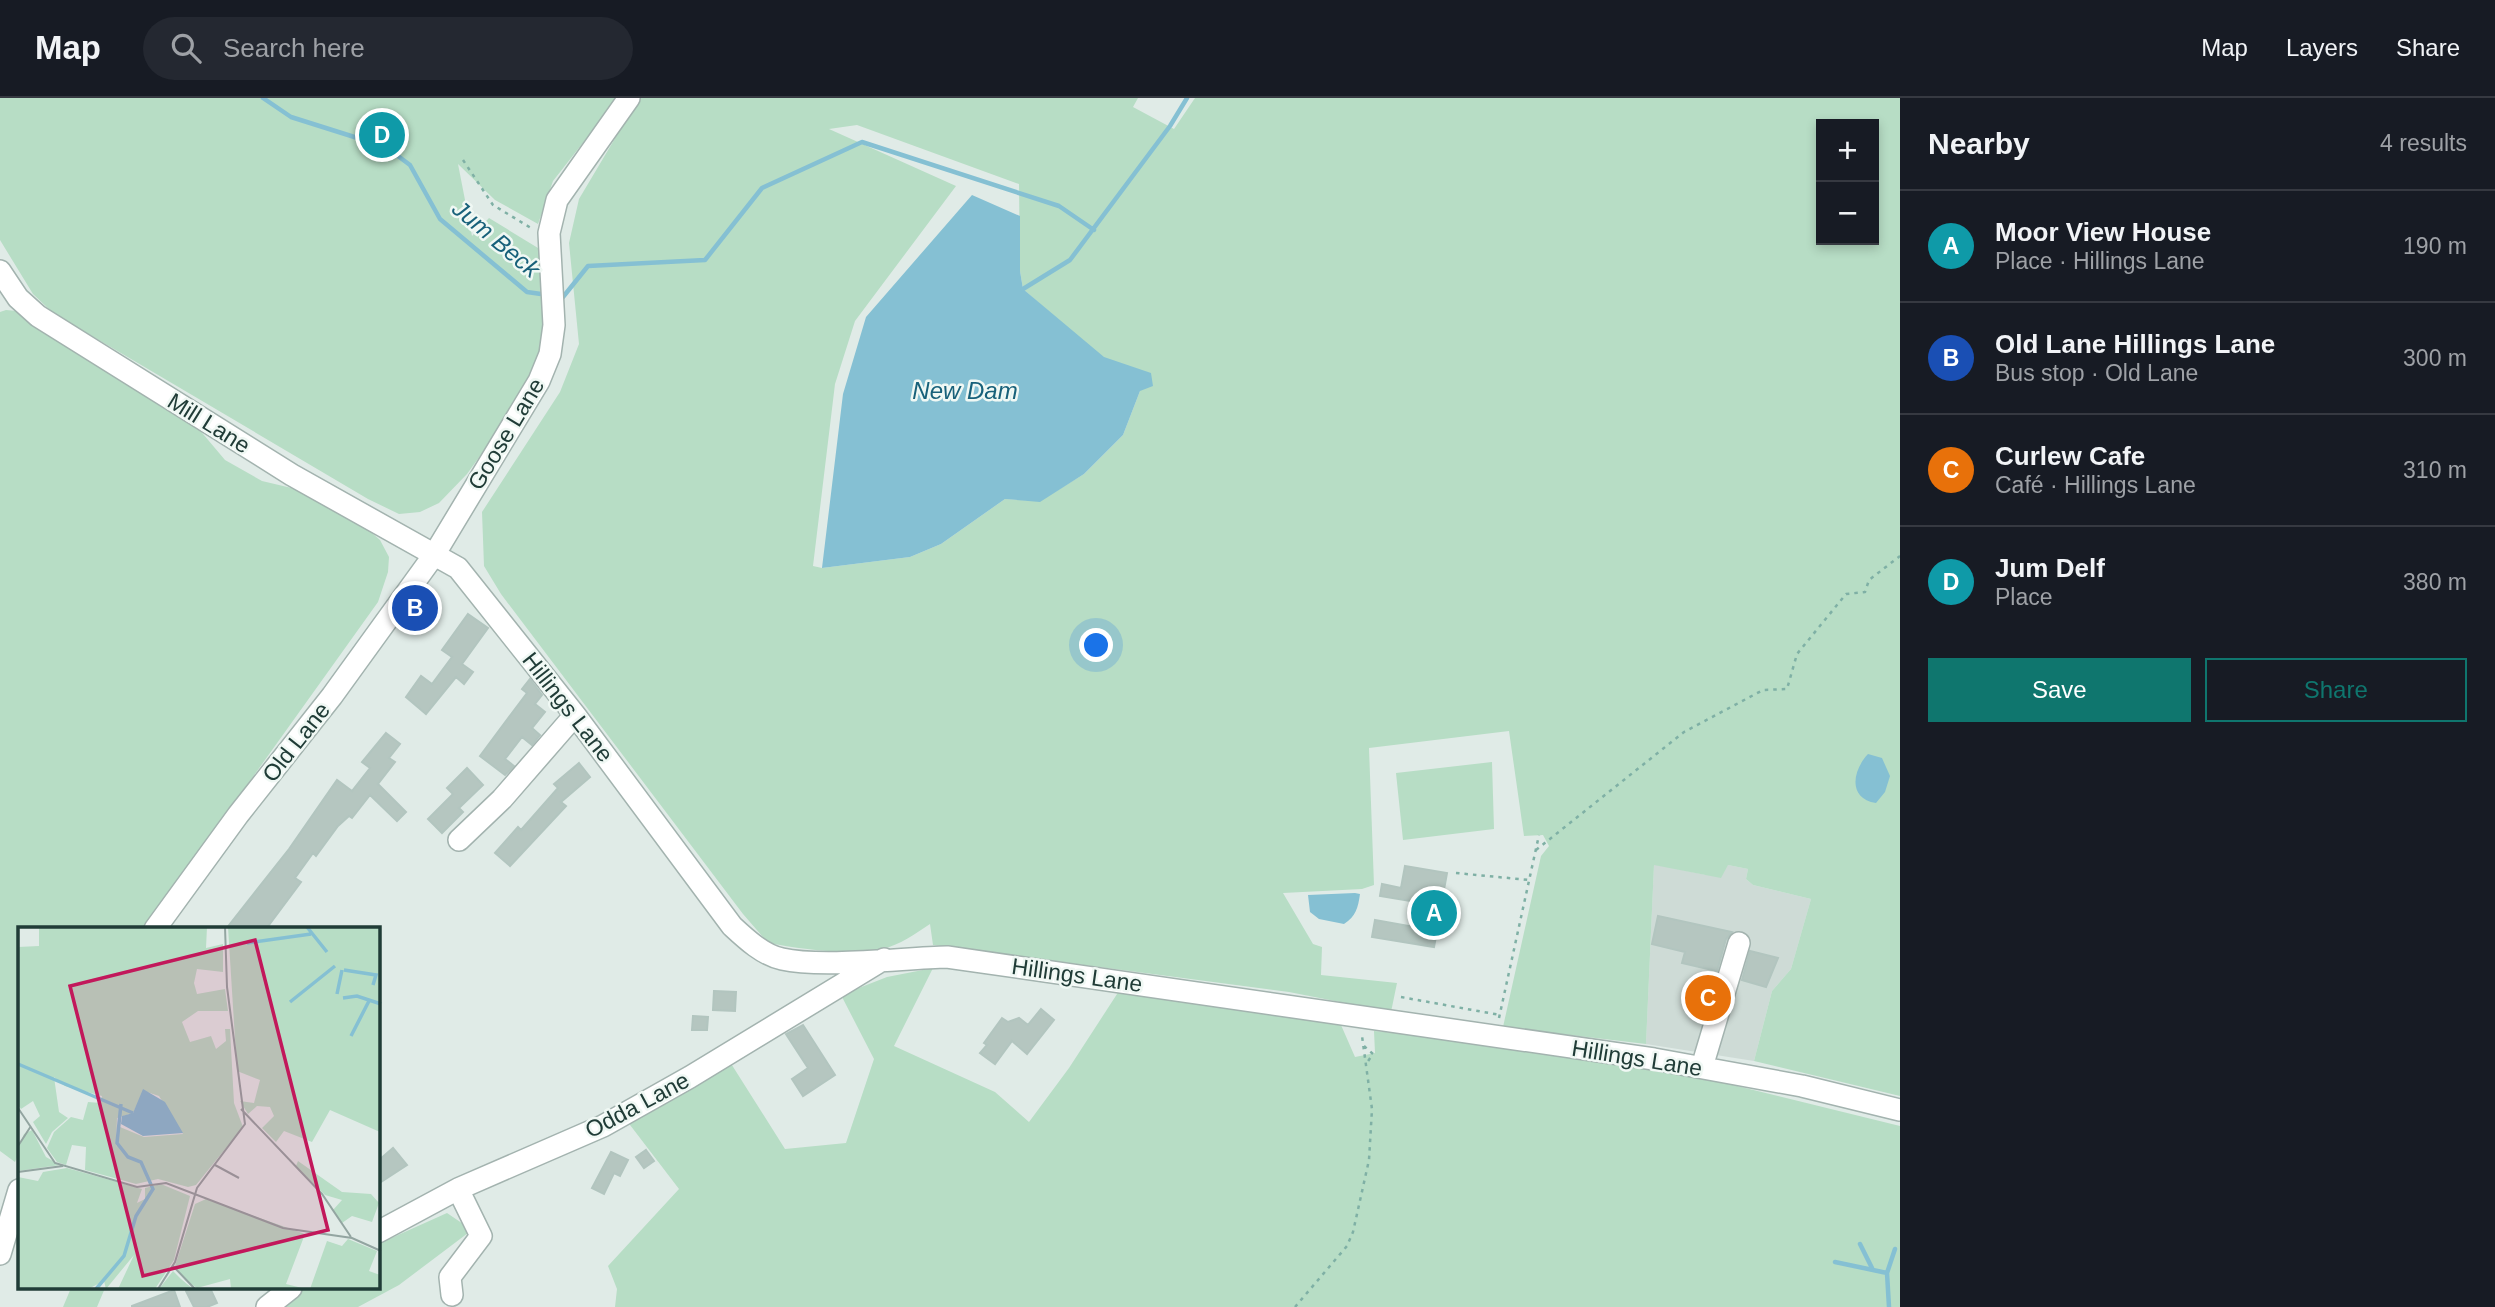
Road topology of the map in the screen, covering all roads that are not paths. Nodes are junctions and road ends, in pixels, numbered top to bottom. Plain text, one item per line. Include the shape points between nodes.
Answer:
1 (629, 98) edge
2 (0, 271) edge
3 (9, 301) edge
4 (434, 555) junction
5 (575, 715) junction
6 (459, 840) dead end
7 (156, 927) edge
8 (1739, 943) dead end
9 (886, 958) junction
10 (1702, 1068) junction
11 (1900, 1110) edge
12 (458, 1189) junction
13 (18, 1193) edge
14 (380, 1231) edge
15 (0, 1254) edge
16 (288, 1290) edge
17 (452, 1295) dead end
18 (267, 1307) edge

1 - 4 street, Goose Lane via 557,200 549,233 554,305 551,354
2 - 3 street, Mill Lane
3 - 4 street, Mill Lane via 292,475
4 - 5 street, Hillings Lane via 458,568 475,587
4 - 7 street, Old Lane
5 - 6 street via 502,799
5 - 9 street, Hillings Lane via 750,943 782,959
8 - 10 street
9 - 10 street, Hillings Lane via 947,957
9 - 12 street, Odda Lane via 603,1126
10 - 11 street, Hillings Lane
12 - 14 street, Odda Lane
12 - 17 street via 481,1236 450,1278
13 - 15 street
16 - 18 street

